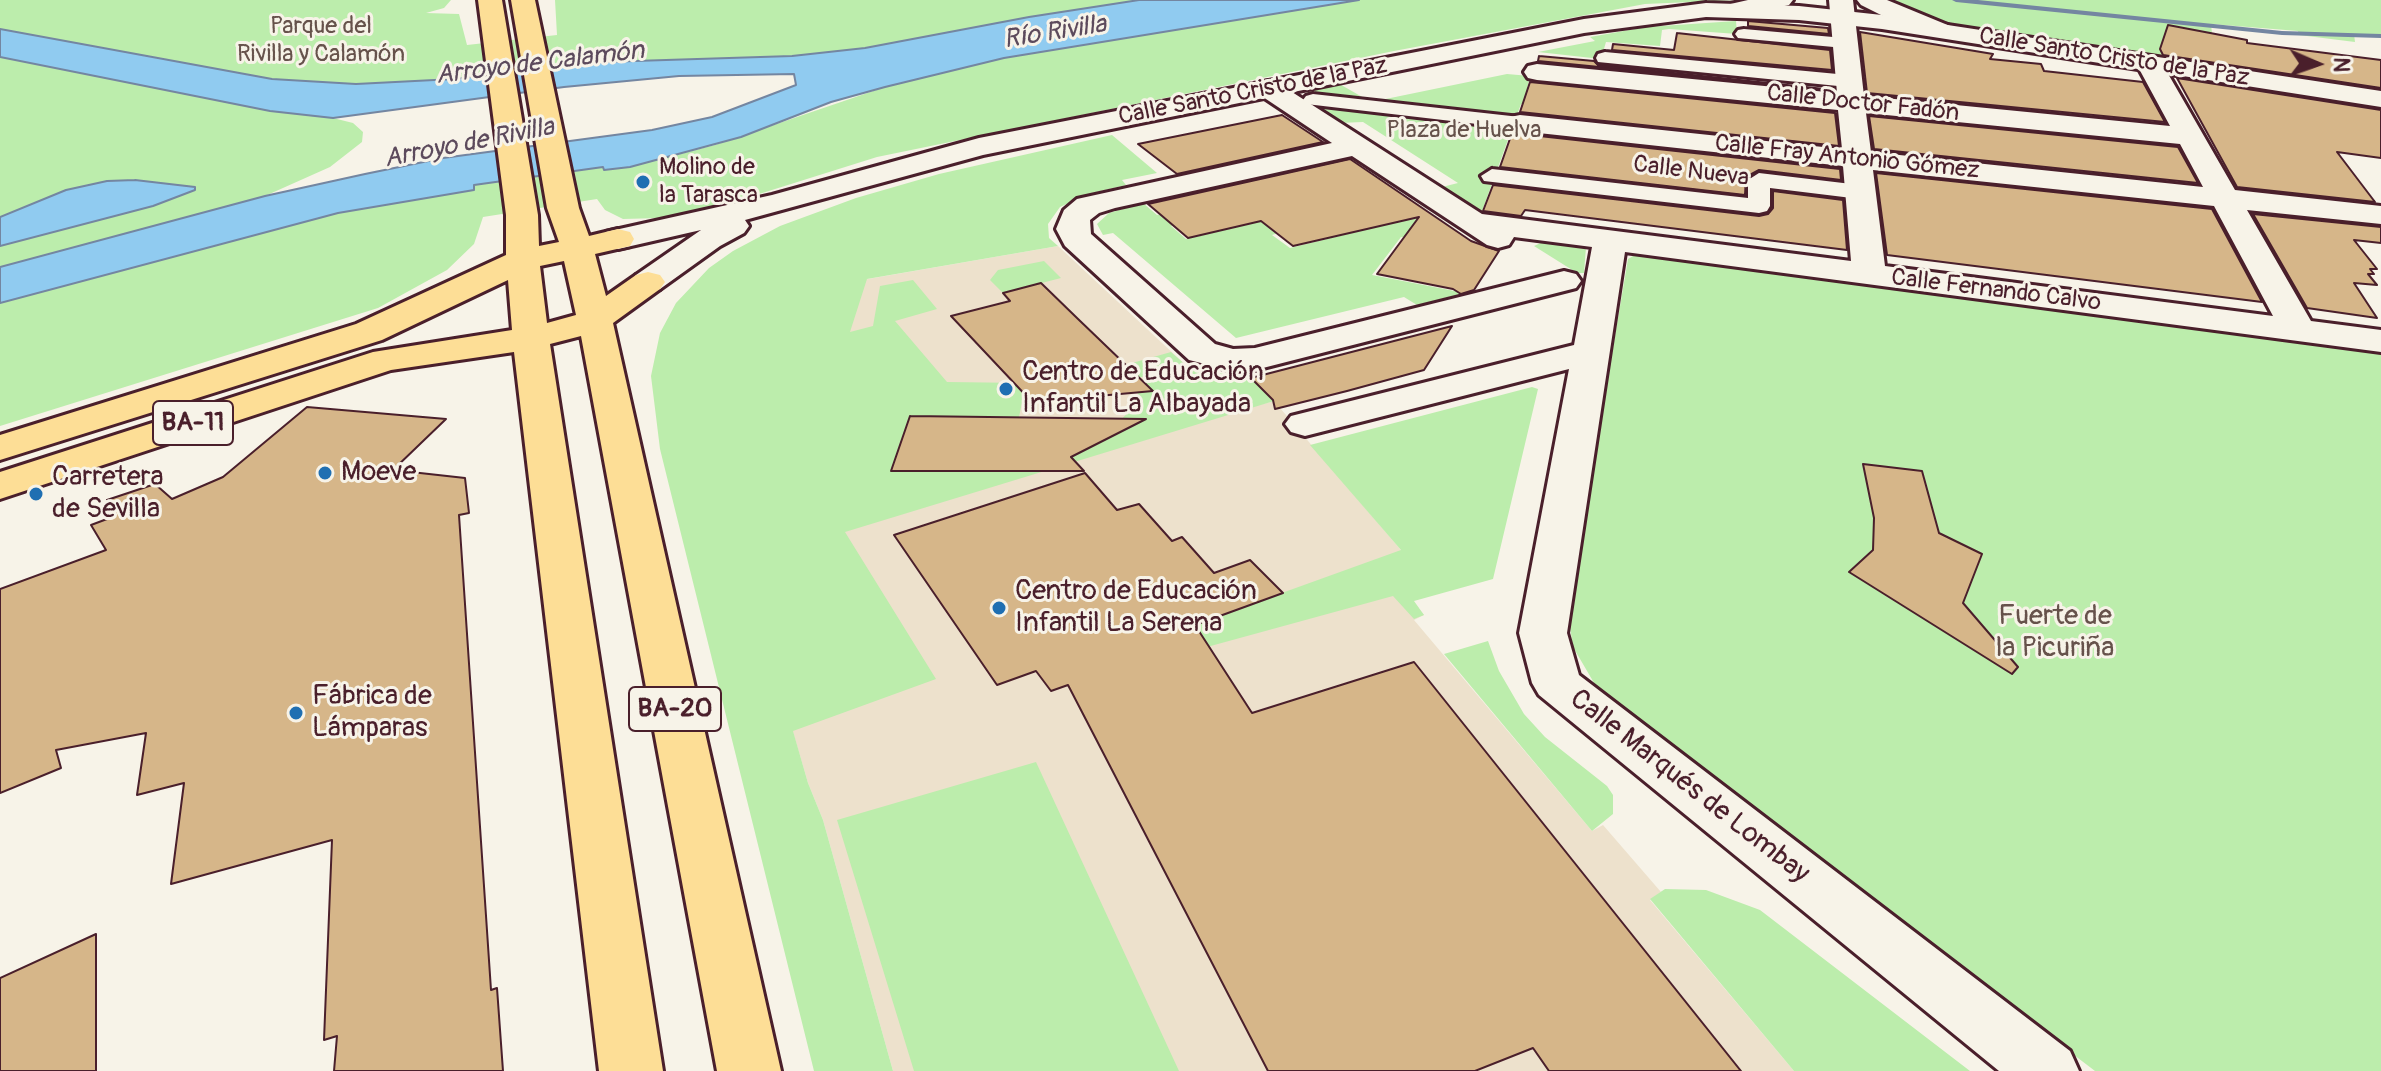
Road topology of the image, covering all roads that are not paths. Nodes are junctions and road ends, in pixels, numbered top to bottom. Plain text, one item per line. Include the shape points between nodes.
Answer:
1 (1781, 0) edge
2 (1869, 0) edge
3 (525, 7) edge
4 (492, 9) edge
5 (1739, 22) junction
6 (1941, 31) junction
7 (1667, 45) dead end
8 (1845, 51) edge
9 (1605, 58) dead end
10 (2150, 65) junction
11 (1537, 72) dead end
12 (1269, 89) junction
13 (2381, 99) edge
14 (1313, 100) dead end
15 (1520, 123) joint
16 (2189, 136) junction
17 (1357, 146) junction
18 (1856, 159) junction
19 (1492, 176) dead end
20 (1860, 192) junction
21 (2224, 198) junction
22 (778, 203) junction
23 (2381, 215) edge
24 (1473, 222) junction
25 (570, 227) junction
26 (522, 237) junction
27 (618, 239) junction
28 (1610, 241) junction
29 (1869, 275) junction
30 (1564, 281) junction
31 (648, 282) junction
32 (462, 288) junction
33 (1601, 296) junction
34 (2299, 331) junction
35 (598, 333) junction
36 (2381, 341) edge
37 (378, 346) junction
38 (481, 348) junction
39 (532, 350) junction
40 (1591, 352) junction
41 (1305, 424) dead end
42 (0, 448) edge
43 (0, 486) edge
44 (631, 1071) edge
45 (749, 1071) edge
46 (2047, 1071) edge

1 - 5 street, Calle Santo Cristo de la Paz
2 - 6 street, Calle Santo Cristo de la Paz
3 - 25 highway, BA-20
4 - 26 highway
5 - 8 street, Calle Santo Cristo de la Paz
5 - 12 street, Calle Santo Cristo de la Paz via 1607,21
6 - 8 street, Calle Santo Cristo de la Paz
6 - 10 street, Calle Santo Cristo de la Paz
7 - 8 street
8 - 9 street
8 - 11 street, Calle Doctor Fadón
8 - 16 street, Calle Doctor Fadón
8 - 18 street
10 - 13 street, Calle Santo Cristo de la Paz
10 - 16 street
12 - 17 street
12 - 22 street, Calle Santo Cristo de la Paz via 979,147
14 - 15 street, Calle Fray Antonio Gómez
15 - 18 street, Calle Fray Antonio Gómez
16 - 21 street
17 - 24 street
17 - 30 street via 1108,200 1081,211 1072,229 1202,352 1233,360 1255,359
18 - 20 street
18 - 21 street, Calle Fray Antonio Gómez
19 - 20 street, Calle Nueva via 1759,206 1759,180
20 - 29 street
21 - 23 street, Calle Fray Antonio Gómez
21 - 34 street
22 - 27 street
22 - 31 street via 708,239
24 - 28 street, Calle Fernando Calvo
24 - 30 street
25 - 26 highway
25 - 27 highway
25 - 35 highway, BA-20
26 - 32 highway
26 - 39 highway
27 - 31 highway via 649,257 653,268
28 - 29 street, Calle Fernando Calvo
28 - 33 street
29 - 34 street, Calle Fernando Calvo
30 - 33 street
31 - 35 highway
32 - 37 highway
32 - 38 highway via 449,304 446,327
33 - 40 street
34 - 36 street, Calle Fernando Calvo
35 - 39 highway
35 - 45 highway, BA-20
37 - 38 highway
37 - 42 highway
37 - 43 highway, BA-11
38 - 39 highway
39 - 44 highway
40 - 41 street
40 - 46 street, Calle Marqués de Lombay via 1543,633 1557,683

